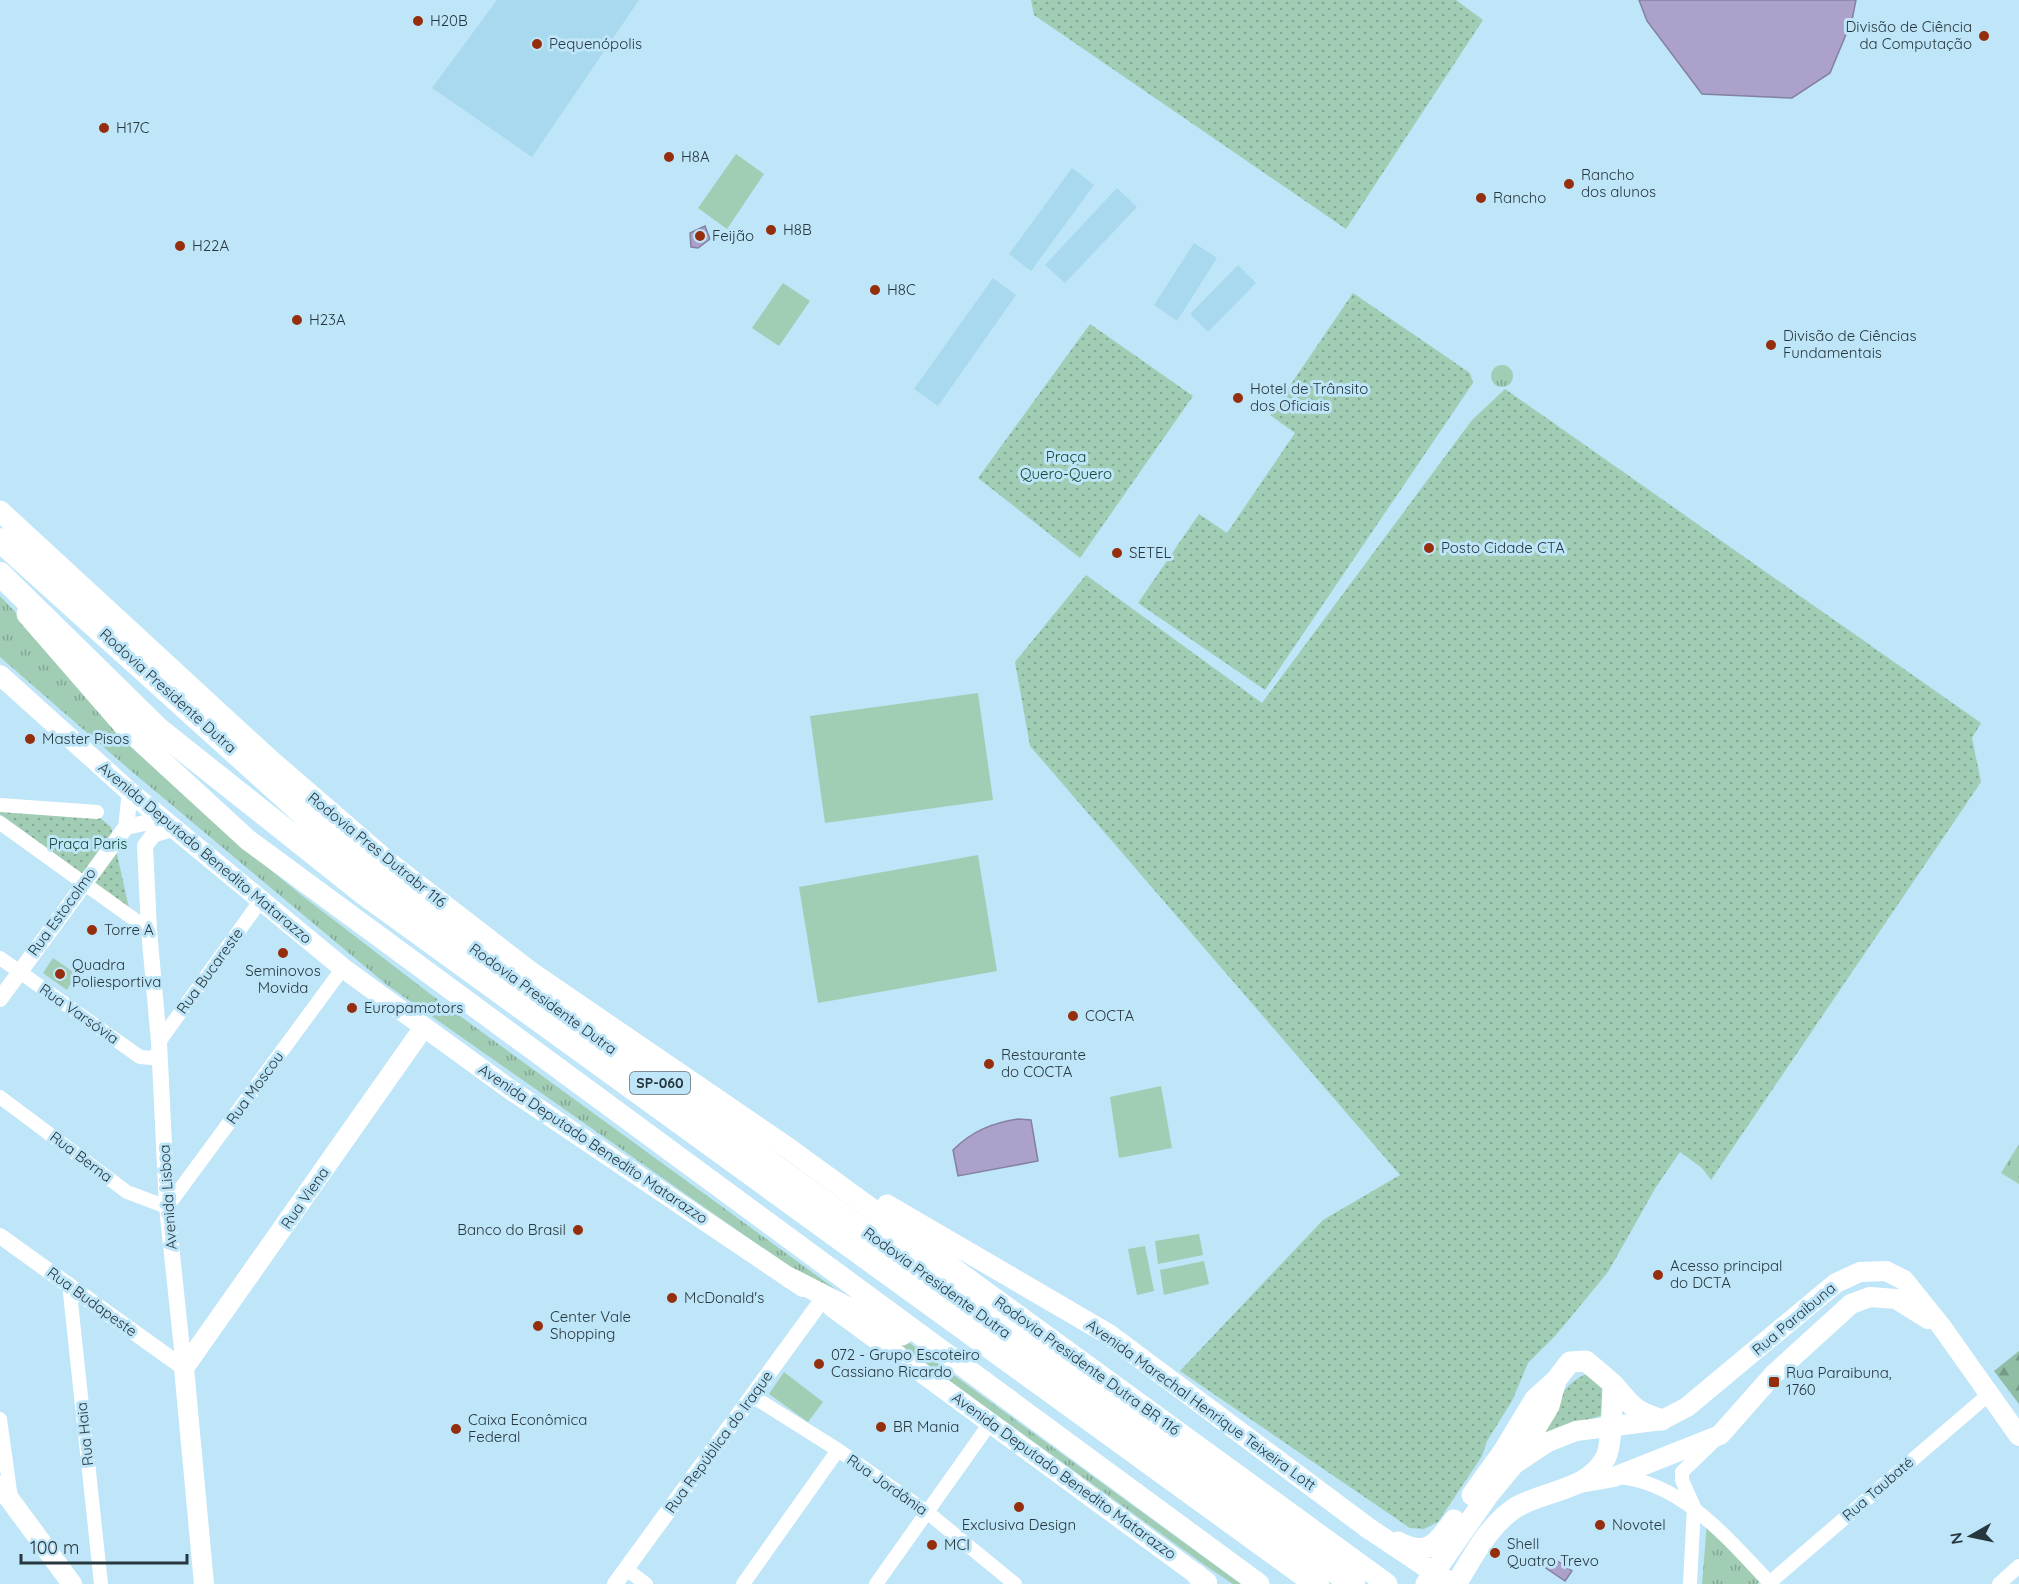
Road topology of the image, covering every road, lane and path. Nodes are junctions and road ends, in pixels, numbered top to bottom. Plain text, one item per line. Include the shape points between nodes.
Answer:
1 (0, 510) edge
2 (0, 540) edge
3 (0, 574) edge
4 (0, 581) edge
5 (0, 675) edge
6 (0, 695) edge
7 (34, 708) junction
8 (130, 792) junction
9 (0, 806) edge
10 (97, 812) dead end
11 (0, 823) edge
12 (169, 824) junction
13 (126, 827) junction
14 (82, 884) junction
15 (261, 900) junction
16 (149, 930) junction
17 (0, 958) edge
18 (343, 968) junction
19 (19, 972) junction
20 (0, 999) edge
21 (424, 1027) junction
22 (160, 1047) junction
23 (0, 1097) edge
24 (788, 1148) junction
25 (167, 1207) junction
26 (0, 1236) edge
27 (790, 1278) junction
28 (69, 1284) junction
29 (822, 1300) junction
30 (1941, 1326) junction
31 (956, 1363) junction
32 (184, 1368) junction
33 (1556, 1380) junction
34 (1614, 1384) junction
35 (1988, 1395) junction
36 (752, 1396) junction
37 (0, 1419) edge
38 (1662, 1420) junction
39 (991, 1422) junction
40 (1610, 1426) junction
41 (1720, 1435) junction
42 (2019, 1436) edge
43 (2, 1445) edge
44 (838, 1450) junction
45 (1513, 1466) junction
46 (1614, 1477) junction
47 (1580, 1483) junction
48 (5, 1493) edge
49 (1694, 1507) junction
50 (927, 1512) junction
51 (1368, 1528) junction
52 (2019, 1566) edge
53 (626, 1569) junction
54 (1359, 1576) edge
55 (1430, 1578) edge
56 (1204, 1581) edge
57 (1769, 1583) edge
58 (72, 1584) edge
59 (101, 1584) edge
60 (204, 1584) edge
61 (615, 1584) edge
62 (646, 1584) edge
63 (743, 1584) edge
64 (876, 1584) edge
65 (1015, 1584) edge
66 (1259, 1584) edge
67 (1317, 1584) edge
68 (1388, 1584) edge
69 (1454, 1584) edge
70 (1690, 1584) edge
71 (1999, 1584) edge

1 - 24 main road, Rodovia Pres Dutrabr 116 via 267,758 387,861 532,973
2 - 54 highway, Rodovia Presidente Dutra / SP-060 via 371,875
3 - 67 highway, Rodovia Presidente Dutra / SP-060 via 159,730 363,893
4 - 31 main road via 126,728 248,840
5 - 7 main road, Avenida Deputado Benedito Matarazzo
6 - 7 main road
7 - 8 main road, Avenida Deputado Benedito Matarazzo
8 - 12 main road, Avenida Deputado Benedito Matarazzo
8 - 13 street
9 - 10 street
11 - 14 street
12 - 13 street
12 - 15 main road, Avenida Deputado Benedito Matarazzo
12 - 16 street, Avenida Lisboa via 145,846
13 - 14 street, Rua Estocolmo
14 - 16 street
14 - 19 street, Rua Estocolmo
15 - 18 main road, Avenida Deputado Benedito Matarazzo
15 - 22 street, Rua Bucareste
16 - 22 street, Avenida Lisboa
17 - 19 street, Rua Varsóvia
18 - 21 main road, Avenida Deputado Benedito Matarazzo
18 - 25 street, Rua Moscou
19 - 20 street, Rua Estocolmo
19 - 22 street, Rua Varsóvia via 140,1057 151,1058
21 - 27 main road, Avenida Deputado Benedito Matarazzo
21 - 32 main road, Rua Viena
22 - 25 street, Avenida Lisboa
23 - 25 street, Rua Berna via 127,1192
24 - 51 main road, Avenida Marechal Henrique Teixeira Lott via 1108,1334
24 - 54 main road, Rodovia Presidente Dutra BR 116
25 - 32 street, Avenida Lisboa
26 - 28 street, Rua Budapeste
27 - 29 main road, Avenida Deputado Benedito Matarazzo
27 - 31 main road
28 - 32 street, Rua Budapeste
28 - 59 street, Rua Haia
29 - 36 street, Rua República do Iraque
29 - 39 main road, Avenida Deputado Benedito Matarazzo
30 - 35 main road
30 - 38 main road, Rua Paraibuna via 1904,1280 1886,1271 1860,1272 1836,1283 1713,1388
30 - 41 main road, Rua Paraibuna via 1896,1299 1870,1297 1851,1304 1774,1374
31 - 66 main road
32 - 60 main road, Avenida Lisboa
33 - 34 main road via 1570,1362 1578,1360 1586,1361
33 - 45 main road via 1549,1406
33 - 51 main road via 1534,1399 1503,1452 1439,1541 1416,1550
34 - 38 main road via 1626,1403 1640,1413
34 - 40 main road
35 - 42 main road
35 - 57 street, Rua Taubaté
36 - 44 street, Rua Jordânia
36 - 53 street, Rua República do Iraque
37 - 43 street
38 - 40 main road, Rua Paraibuna
39 - 50 street
39 - 56 main road, Avenida Deputado Benedito Matarazzo
40 - 45 main road, Rua Paraibuna via 1576,1431 1548,1442
40 - 47 main road via 1606,1457
41 - 46 main road, Rua Paraibuna
41 - 49 street, Rua Paraibuna via 1682,1472
43 - 48 street
44 - 50 street, Rua Jordânia
44 - 63 street
45 - 55 main road
46 - 47 main road, Rua Paraibuna
46 - 49 street via 1649,1483
47 - 69 main road, Rua Paraibuna via 1532,1499 1495,1524
48 - 58 main road
49 - 57 street
49 - 70 street
50 - 64 street
50 - 65 street, Rua Jordânia
51 - 55 main road, Avenida Marechal Henrique Teixeira Lott
52 - 71 street
53 - 61 street, Rua República do Iraque
53 - 62 street
54 - 68 main road, Rodovia Presidente Dutra BR 116
55 - 69 main road, Avenida Marechal Henrique Teixeira Lott

